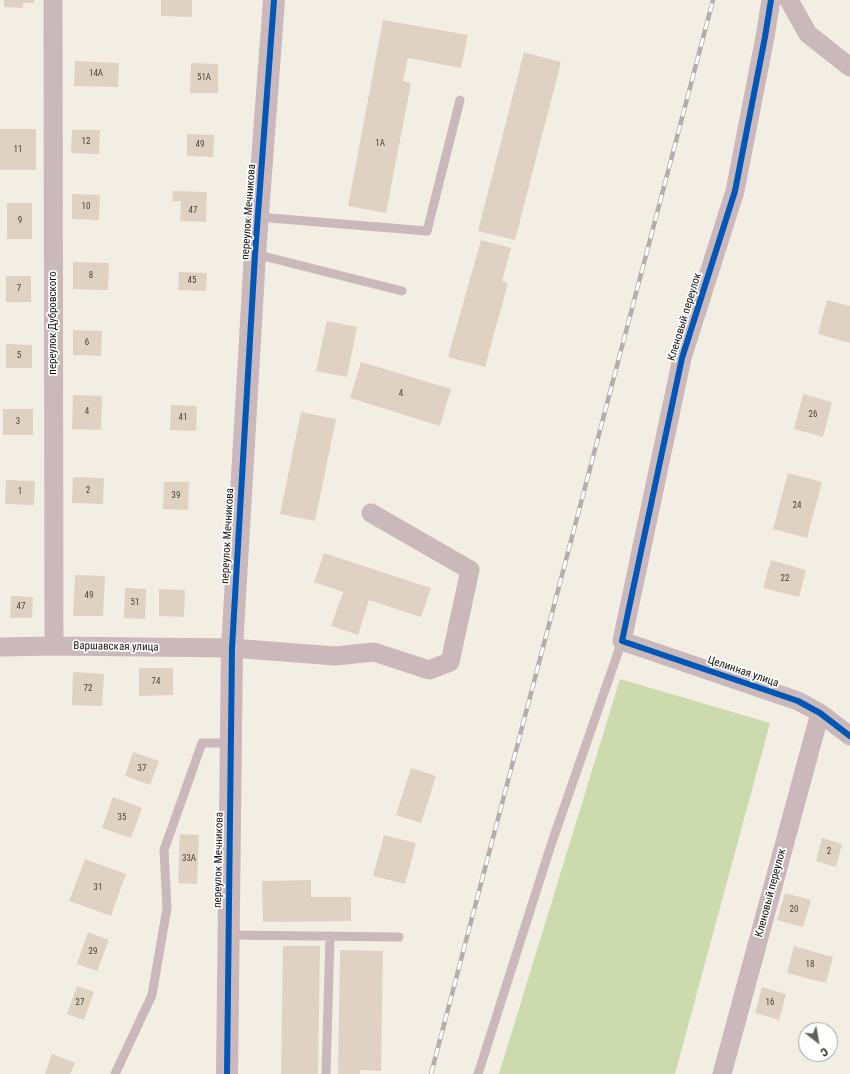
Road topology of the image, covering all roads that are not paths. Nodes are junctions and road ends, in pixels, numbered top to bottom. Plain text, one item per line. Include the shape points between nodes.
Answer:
1 (53, 0) edge
2 (274, 0) edge
3 (771, 0) edge
4 (789, 0) edge
5 (850, 68) edge
6 (460, 100) dead end
7 (258, 217) junction
8 (255, 254) junction
9 (402, 291) dead end
10 (371, 513) dead end
11 (622, 641) junction
12 (54, 646) junction
13 (0, 647) edge
14 (232, 648) junction
15 (820, 713) junction
16 (850, 736) edge
17 (231, 743) junction
18 (229, 935) junction
19 (330, 936) junction
20 (399, 937) dead end
21 (116, 1074) edge
22 (227, 1074) edge
23 (326, 1074) edge
24 (478, 1074) edge
25 (722, 1074) edge

1 - 12 street, переулок Дубровского
2 - 7 street, переулок Мечникова
3 - 11 street, Кленовый переулок via 735,191 682,358
4 - 5 street via 808,34
6 - 7 lane via 427,231
7 - 8 street, переулок Мечникова
8 - 9 lane
8 - 14 street, переулок Мечникова
10 - 14 street, Варшавская улица via 470,570 450,662 429,670 374,652 335,656
11 - 15 street, Целинная улица via 798,701
11 - 24 lane via 551,845
12 - 13 street, Варшавская улица
12 - 14 street, Варшавская улица
14 - 17 street, переулок Мечникова
15 - 16 street, Целинная улица
15 - 25 street, Кленовый переулок
17 - 18 street, переулок Мечникова
17 - 21 lane via 202,743 164,850 167,908 152,995
18 - 19 lane
18 - 22 street, переулок Мечникова
19 - 20 lane
19 - 23 lane

